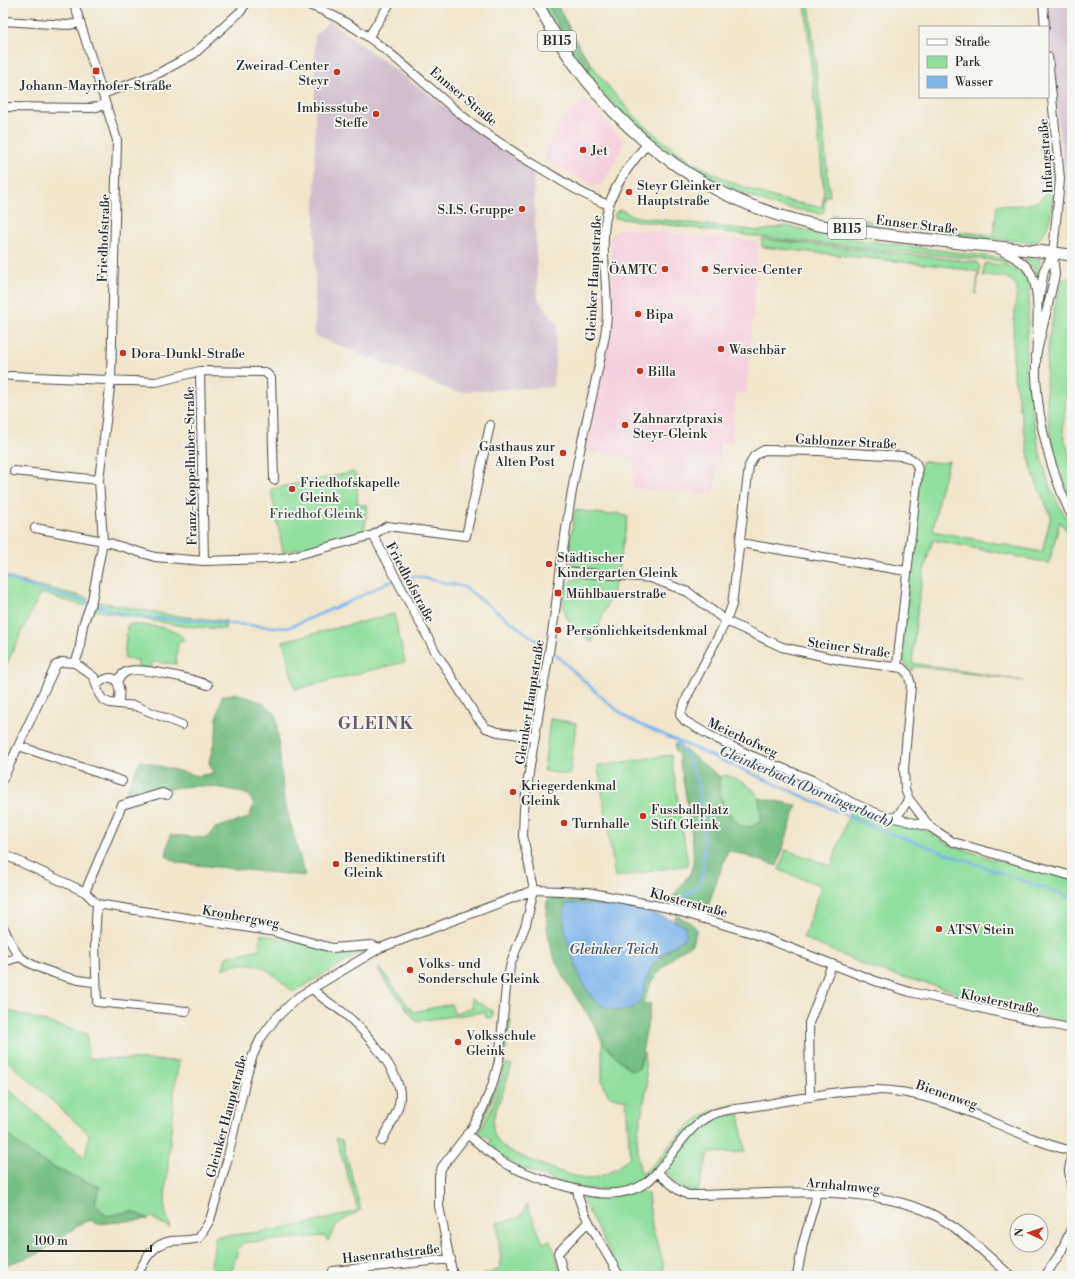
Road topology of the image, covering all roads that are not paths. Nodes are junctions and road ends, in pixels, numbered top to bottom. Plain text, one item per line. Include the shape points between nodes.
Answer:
1 (74, 3) edge
2 (246, 3) edge
3 (304, 3) edge
4 (390, 3) edge
5 (537, 3) edge
6 (1043, 3) edge
7 (3, 21) edge
8 (79, 23) junction
9 (1045, 26) edge
10 (369, 36) junction
11 (1049, 68) edge
12 (103, 94) junction
13 (106, 105) junction
14 (3, 108) edge
15 (647, 144) junction
16 (609, 205) junction
17 (994, 247) junction
18 (1053, 253) junction
19 (1072, 255) edge
20 (1037, 315) junction
21 (1036, 356) junction
22 (200, 371) junction
23 (10, 376) dead end
24 (111, 379) junction
25 (490, 425) dead end
26 (14, 471) dead end
27 (99, 480) junction
28 (274, 480) dead end
29 (1072, 517) edge
30 (35, 528) dead end
31 (373, 535) junction
32 (103, 541) junction
33 (740, 543) junction
34 (204, 561) junction
35 (561, 571) junction
36 (906, 571) junction
37 (726, 621) junction
38 (75, 663) junction
39 (897, 666) junction
40 (117, 681) junction
41 (97, 685) junction
42 (208, 685) dead end
43 (118, 703) junction
44 (182, 726) dead end
45 (535, 737) junction
46 (19, 746) junction
47 (3, 779) edge
48 (122, 781) dead end
49 (167, 796) dead end
50 (908, 799) junction
51 (896, 818) junction
52 (930, 827) junction
53 (3, 854) edge
54 (1072, 876) edge
55 (534, 890) junction
56 (85, 892) junction
57 (97, 904) junction
58 (3, 928) edge
59 (380, 948) junction
60 (20, 957) junction
61 (3, 962) edge
62 (832, 964) junction
63 (96, 982) junction
64 (312, 988) junction
65 (186, 1011) dead end
66 (1072, 1029) edge
67 (810, 1097) junction
68 (467, 1134) junction
69 (382, 1141) dead end
70 (1072, 1151) edge
71 (657, 1172) junction
72 (1072, 1190) edge
73 (578, 1191) junction
74 (816, 1193) junction
75 (588, 1222) junction
76 (1072, 1227) edge
77 (451, 1259) junction
78 (333, 1271) dead end
79 (137, 1276) edge
80 (453, 1276) edge
81 (564, 1276) edge
82 (619, 1276) edge
83 (797, 1276) edge
84 (1011, 1276) edge
85 (1045, 1276) edge

1 - 8 street, Friedhofstraße
2 - 12 street via 241,11 194,54 159,73
3 - 10 street, Ennser Straße via 332,14
4 - 10 street
5 - 15 main road, Ennser Straße / B115 via 549,27 581,76 608,108
6 - 9 street
7 - 8 street via 68,26
8 - 12 street, Friedhofstraße
10 - 16 street, Ennser Straße via 488,135 563,181
11 - 18 street, Infangstraße via 1060,179
12 - 13 street, Friedhofstraße
13 - 14 street via 91,108
13 - 24 street, Friedhofstraße via 117,140
15 - 16 street, Gleinker Hauptstraße via 623,176
15 - 17 main road, Ennser Straße / B115 via 704,182 783,216 826,227
16 - 35 street, Gleinker Hauptstraße via 605,229 605,334 575,478
17 - 18 main road, Ennser Straße / B115
17 - 20 street via 1028,268 1034,282
18 - 19 main road, Ennser Straße / B115
18 - 20 street via 1044,273
18 - 21 street via 1055,275
20 - 21 street
21 - 29 street via 1037,390 1047,450
22 - 24 street via 156,382
22 - 28 street via 265,372 269,375
22 - 34 street, Franz-Koppelhuber-Straße
23 - 24 street
24 - 27 street, Friedhofstraße
25 - 31 street via 466,536 387,526
26 - 27 street
27 - 32 street, Friedhofstraße
30 - 32 street, Friedhofstraße
31 - 34 street, Friedhofstraße via 290,556
31 - 45 street, Friedhofstraße via 435,651 476,716 486,728
32 - 34 street, Friedhofstraße via 155,557
32 - 38 street, Friedhofstraße via 92,600
33 - 36 street
33 - 36 street, Gablonzer Straße via 749,466 758,452 819,451 902,456 914,460 918,469
33 - 37 street, Gablonzer Straße via 732,605
35 - 37 street, Steiner Straße via 657,580 688,592
35 - 45 street, Gleinker Hauptstraße
36 - 39 street, Gablonzer Straße
37 - 39 street, Steiner Straße via 764,640 800,652 865,664
37 - 51 street, Meierhofweg via 680,711 682,719 737,749 807,778 852,803
38 - 41 street via 94,677
38 - 46 street via 62,662 56,665
39 - 50 street, Steiner Straße via 908,674 911,685 904,769
40 - 41 street via 113,678 108,679
40 - 42 street via 122,674 140,670
40 - 43 street via 121,690
41 - 43 street via 104,700
43 - 44 street via 136,706
45 - 55 street, Gleinker Hauptstraße via 522,830
46 - 47 street
46 - 48 street
49 - 56 street via 162,793 122,805
50 - 51 street
50 - 52 street, Steiner Straße
51 - 52 street, Meierhofweg
52 - 54 street, Steiner Straße via 953,842
53 - 56 street
55 - 59 street, Gleinker Hauptstraße
55 - 62 street, Klosterstraße via 587,892 664,907 727,924
55 - 68 street, Hasenrathstraße via 506,987 499,1061 483,1108
56 - 57 street
57 - 59 street, Kronbergweg via 270,932 332,948 371,945
57 - 63 street
58 - 60 street
59 - 64 street, Gleinker Hauptstraße
60 - 61 street
60 - 63 street via 62,976 84,982
62 - 66 street, Klosterstraße via 878,982 925,996
62 - 67 street via 809,1023
63 - 65 street via 97,1002
64 - 69 street via 316,994 345,1013 361,1029 385,1059 396,1078 400,1097
64 - 79 street, Gleinker Hauptstraße via 298,997 276,1018 261,1038 253,1055 228,1161 204,1232 199,1238 158,1245 143,1263
67 - 70 street, Bienenweg via 872,1090 922,1096 1047,1145
67 - 71 street, Bienenweg via 711,1115 703,1119 688,1134
68 - 73 street, Bienenweg via 506,1164
68 - 77 street, Hasenrathstraße via 442,1167 439,1176 439,1206
70 - 72 street via 1069,1171
71 - 73 street, Bienenweg via 630,1190 607,1194
71 - 74 street, Arnhalmweg via 688,1195
73 - 75 street via 578,1199
74 - 83 street
74 - 84 street, Arnhalmweg via 868,1197 911,1205 946,1222
75 - 81 street via 558,1253
75 - 82 street
76 - 85 street via 1061,1252
77 - 78 street, Hasenrathstraße
77 - 80 street, Hasenrathstraße

